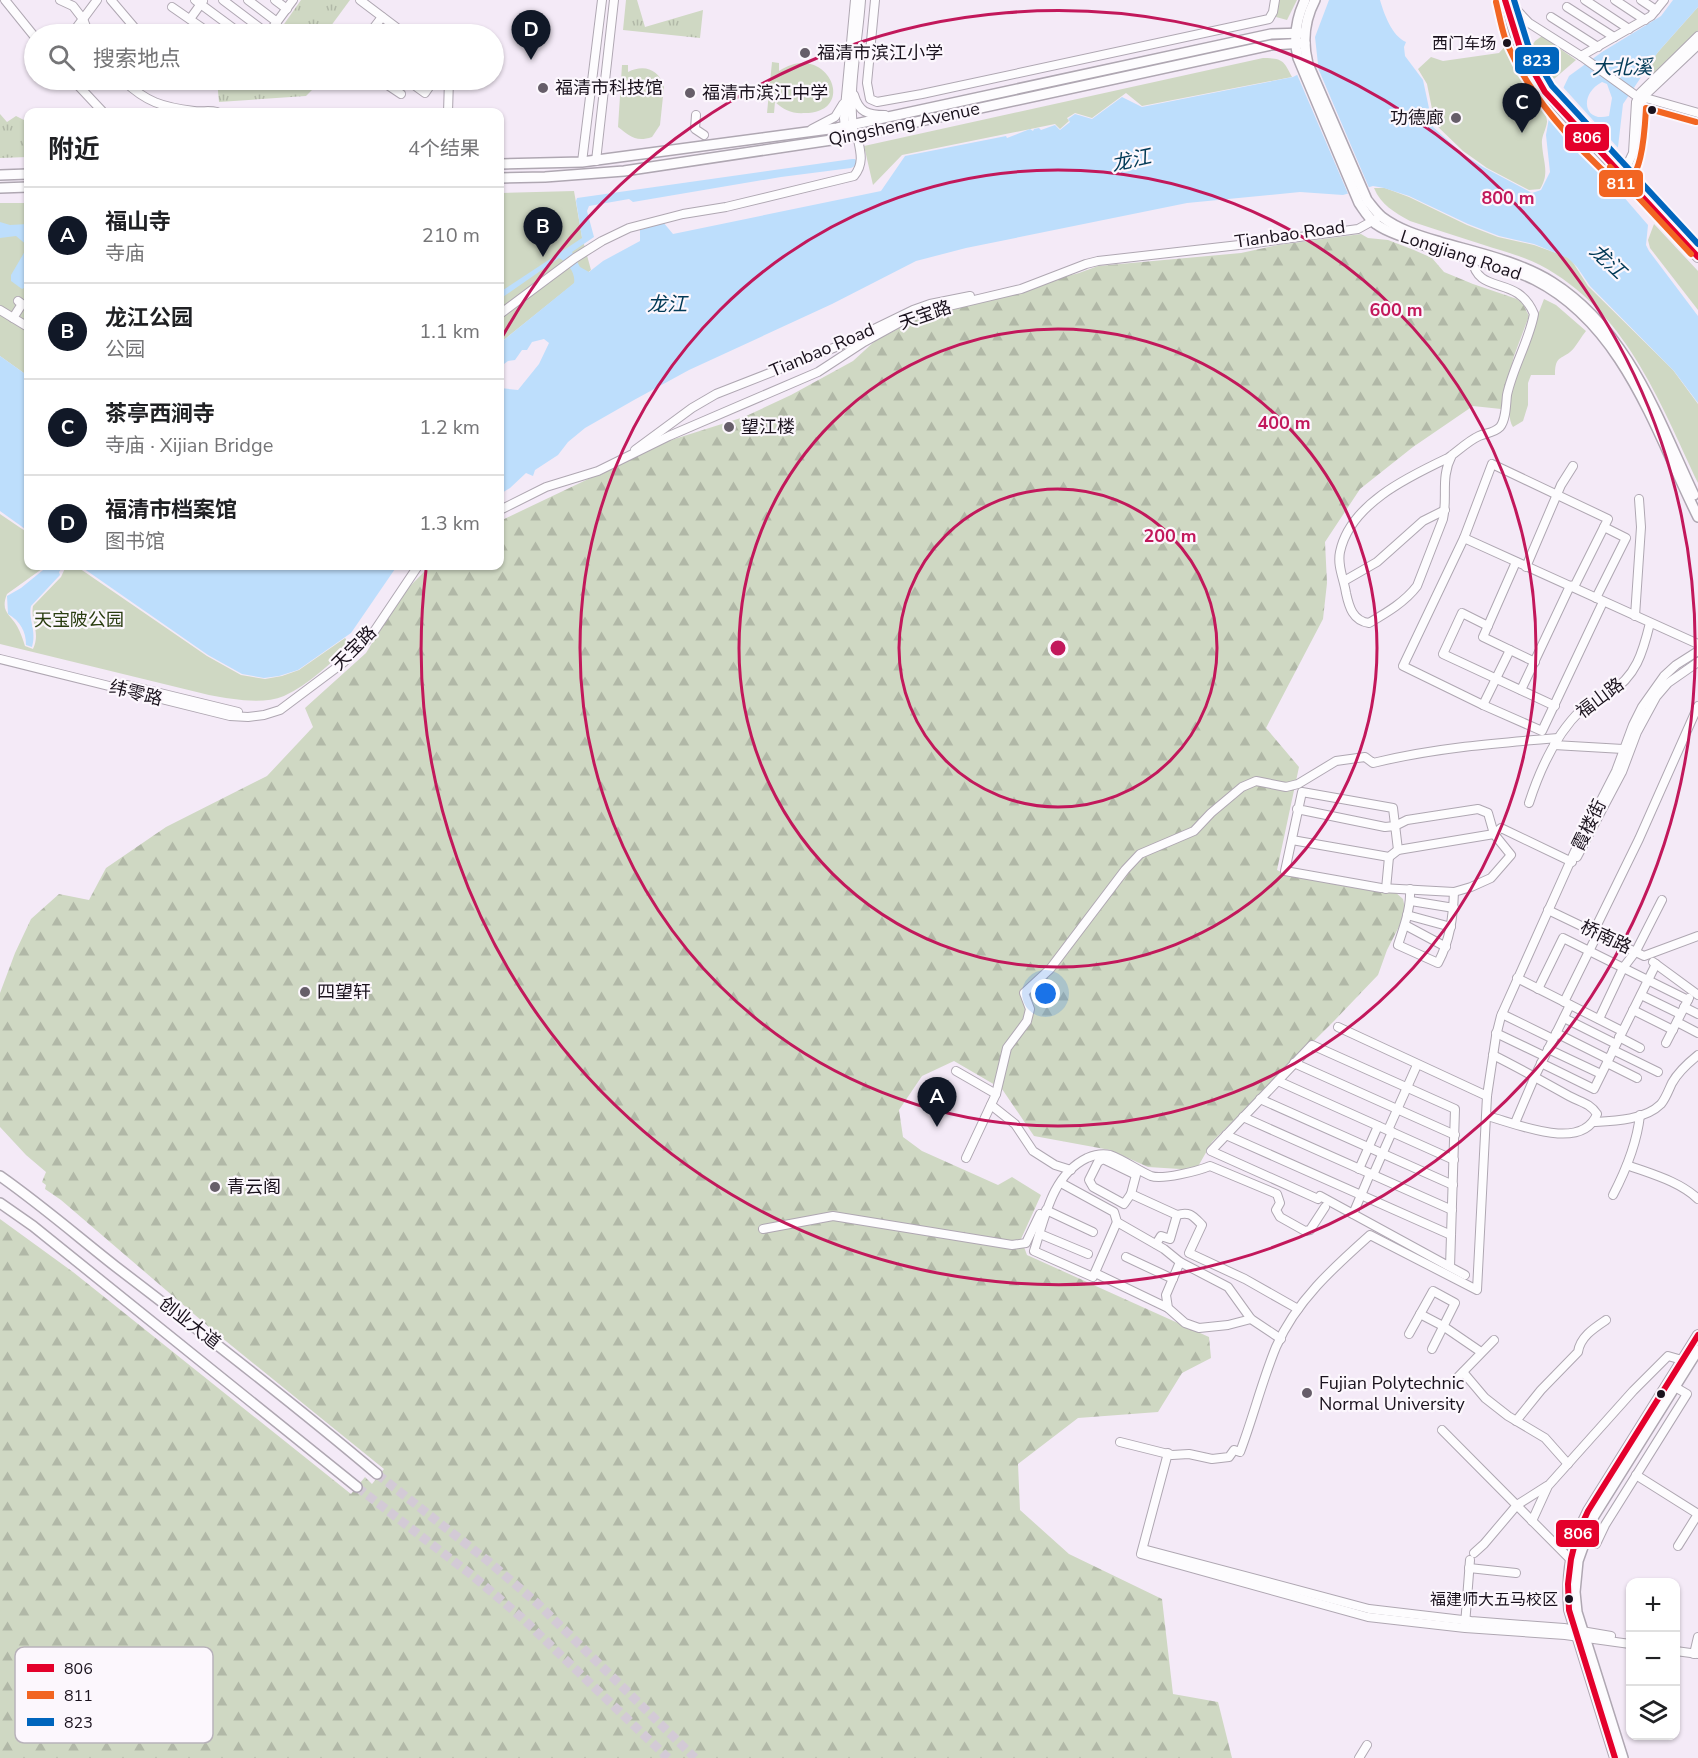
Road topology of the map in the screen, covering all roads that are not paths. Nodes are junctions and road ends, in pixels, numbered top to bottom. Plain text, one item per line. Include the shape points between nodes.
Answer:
1 (5, 0) edge
2 (60, 0) edge
3 (96, 0) edge
4 (111, 0) edge
5 (223, 0) edge
6 (248, 0) edge
7 (275, 0) edge
8 (293, 0) edge
9 (361, 0) edge
10 (602, 0) edge
11 (614, 0) edge
12 (875, 0) edge
13 (1275, 0) edge
14 (1305, 0) edge
15 (1315, 0) edge
16 (1585, 0) edge
17 (1615, 0) edge
18 (1641, 0) edge
19 (1664, 0) edge
20 (200, 1) edge
21 (858, 2) edge
22 (1509, 2) edge
23 (172, 7) dead end
24 (1567, 7) dead end
25 (287, 9) junction
26 (1656, 10) junction
27 (382, 17) junction
28 (1298, 17) junction
29 (1551, 17) dead end
30 (82, 19) junction
31 (190, 19) junction
32 (1269, 19) junction
33 (1645, 20) junction
34 (277, 22) joint
35 (24, 24) edge
36 (77, 24) edge
37 (84, 24) edge
38 (131, 24) edge
39 (197, 24) edge
40 (229, 24) edge
41 (255, 24) edge
42 (377, 24) edge
43 (391, 24) edge
44 (1629, 29) junction
45 (1274, 33) junction
46 (1300, 33) junction
47 (1698, 36) edge
48 (1614, 38) junction
49 (1300, 43) junction
50 (1271, 45) junction
51 (1698, 45) edge
52 (1598, 46) junction
53 (1118, 52) junction
54 (1583, 58) junction
55 (1303, 63) junction
56 (1121, 66) junction
57 (852, 89) junction
58 (82, 90) edge
59 (135, 90) edge
60 (395, 90) edge
61 (449, 90) edge
62 (401, 94) dead end
63 (1638, 97) junction
64 (845, 100) junction
65 (873, 101) junction
66 (99, 108) edge
67 (168, 108) edge
68 (448, 108) edge
69 (866, 113) junction
70 (1698, 113) edge
71 (898, 115) junction
72 (696, 116) dead end
73 (848, 126) junction
74 (804, 132) junction
75 (704, 135) dead end
76 (852, 136) junction
77 (596, 161) junction
78 (582, 162) junction
79 (504, 164) edge
80 (24, 174) edge
81 (0, 175) edge
82 (1627, 176) junction
83 (504, 178) edge
84 (24, 187) edge
85 (0, 188) edge
86 (1375, 217) junction
87 (1698, 248) edge
88 (1698, 257) edge
89 (1472, 259) junction
90 (18, 301) dead end
91 (0, 310) edge
92 (504, 311) edge
93 (13, 318) junction
94 (24, 325) edge
95 (1452, 455) junction
96 (1573, 466) dead end
97 (1557, 495) junction
98 (1639, 499) dead end
99 (1698, 503) edge
100 (504, 506) edge
101 (504, 506) edge
102 (1445, 510) junction
103 (1698, 517) edge
104 (1604, 527) junction
105 (1464, 538) junction
106 (1516, 562) junction
107 (1526, 567) junction
108 (410, 570) edge
109 (415, 570) edge
110 (1344, 581) junction
111 (1570, 586) junction
112 (1600, 600) junction
113 (1635, 616) junction
114 (1650, 623) junction
115 (1488, 626) junction
116 (1698, 644) edge
117 (1510, 650) junction
118 (1698, 651) edge
119 (0, 654) edge
120 (0, 659) edge
121 (1535, 662) junction
122 (1698, 662) edge
123 (1495, 678) junction
124 (1521, 690) junction
125 (1483, 705) junction
126 (1555, 706) junction
127 (1698, 706) edge
128 (273, 711) junction
129 (1556, 741) junction
130 (1623, 749) junction
131 (1528, 803) dead end
132 (1297, 809) junction
133 (1395, 826) junction
134 (1494, 834) junction
135 (1292, 840) junction
136 (1398, 850) junction
137 (1389, 857) junction
138 (1572, 862) junction
139 (1386, 889) junction
140 (1410, 890) junction
141 (1454, 892) junction
142 (1662, 900) dead end
143 (1411, 901) junction
144 (1454, 908) junction
145 (1548, 910) junction
146 (1407, 915) junction
147 (1405, 925) junction
148 (1451, 927) junction
149 (1596, 932) junction
150 (1698, 936) edge
151 (1446, 947) junction
152 (1589, 951) junction
153 (1636, 951) junction
154 (1644, 956) junction
155 (1656, 964) junction
156 (1623, 968) junction
157 (1517, 978) junction
158 (1648, 980) junction
159 (1538, 989) junction
160 (1695, 993) edge
161 (1641, 994) junction
162 (1567, 1003) junction
163 (1633, 1010) junction
164 (1502, 1014) junction
165 (1698, 1014) edge
166 (1680, 1015) junction
167 (1564, 1018) junction
168 (1599, 1019) junction
169 (1338, 1027) dead end
170 (1496, 1033) junction
171 (1698, 1033) edge
172 (1555, 1036) junction
173 (1618, 1040) junction
174 (1666, 1043) dead end
175 (1640, 1048) dead end
176 (1493, 1055) junction
177 (1698, 1055) edge
178 (1545, 1056) junction
179 (1607, 1061) junction
180 (1294, 1064) junction
181 (1417, 1065) junction
182 (956, 1071) dead end
183 (1658, 1072) dead end
184 (1601, 1074) junction
185 (1534, 1076) junction
186 (1637, 1078) dead end
187 (1278, 1081) junction
188 (1407, 1088) junction
189 (996, 1094) junction
190 (1487, 1096) junction
191 (1260, 1100) junction
192 (991, 1105) junction
193 (1397, 1110) junction
194 (1640, 1115) junction
195 (1486, 1116) junction
196 (1243, 1118) junction
197 (1594, 1122) junction
198 (1515, 1123) junction
199 (1378, 1126) junction
200 (1390, 1131) junction
201 (1227, 1135) junction
202 (1455, 1135) junction
203 (1368, 1147) junction
204 (1383, 1154) junction
205 (966, 1158) dead end
206 (1454, 1160) junction
207 (1627, 1165) junction
208 (1359, 1169) junction
209 (1071, 1170) junction
210 (1372, 1174) junction
211 (0, 1176) edge
212 (1062, 1180) junction
213 (1453, 1185) junction
214 (1131, 1194) junction
215 (1361, 1195) junction
216 (1613, 1195) dead end
217 (1698, 1199) edge
218 (0, 1203) edge
219 (1325, 1207) dead end
220 (1046, 1210) junction
221 (1452, 1210) junction
222 (1353, 1214) junction
223 (1177, 1215) junction
224 (1117, 1222) junction
225 (763, 1228) dead end
226 (1093, 1232) dead end
227 (1040, 1234) junction
228 (1451, 1235) junction
229 (1156, 1244) junction
230 (1088, 1254) dead end
231 (1126, 1257) dead end
232 (1180, 1262) junction
233 (1450, 1267) junction
234 (1095, 1273) junction
235 (1466, 1275) dead end
236 (1173, 1278) junction
237 (1168, 1308) junction
238 (1298, 1309) junction
239 (1420, 1314) junction
240 (1251, 1319) junction
241 (1606, 1320) dead end
242 (1443, 1326) junction
243 (1409, 1334) dead end
244 (1698, 1335) edge
245 (1281, 1339) junction
246 (1494, 1340) dead end
247 (1432, 1349) dead end
248 (1698, 1350) edge
249 (1481, 1352) junction
250 (1682, 1360) junction
251 (1463, 1372) junction
252 (1456, 1379) dead end
253 (1675, 1387) junction
254 (1516, 1421) junction
255 (1442, 1430) dead end
256 (1120, 1442) dead end
257 (1168, 1454) junction
258 (1568, 1464) junction
259 (377, 1474) tunnel mouth
260 (1635, 1475) junction
261 (1548, 1486) junction
262 (357, 1487) tunnel mouth
263 (1517, 1505) junction
264 (1698, 1514) edge
265 (1532, 1521) junction
266 (1596, 1544) dead end
267 (1678, 1546) dead end
268 (1569, 1558) junction
269 (1471, 1560) junction
270 (1516, 1573) dead end
271 (1465, 1624) junction
272 (1580, 1634) junction
273 (1698, 1637) edge
274 (1626, 1639) edge
275 (1626, 1643) edge
276 (1680, 1647) edge
277 (1680, 1651) edge
278 (1696, 1651) edge
279 (1367, 1745) dead end
280 (1359, 1758) edge
281 (1616, 1758) edge
282 (1623, 1758) edge

1 - 35 street
2 - 30 street via 73,6
3 - 30 street
4 - 38 street
5 - 41 street
6 - 34 street
7 - 25 street
8 - 25 street
9 - 27 street
10 - 78 street
11 - 77 street
12 - 65 street via 867,83
13 - 32 street
14 - 28 main road, Longjiang Road
15 - 46 main road, Longjiang Road
16 - 44 street
17 - 33 street
18 - 26 street
19 - 26 street
20 - 31 street
20 - 40 street
21 - 57 street
21 - 64 street
22 - 54 street via 1529,23
22 - 82 main road via 1511,28 1536,79
23 - 31 street
24 - 48 street
25 - 34 street
26 - 33 street
27 - 42 street
27 - 43 street
28 - 45 main road
28 - 46 main road, Longjiang Road
29 - 52 street
30 - 36 street
30 - 37 street
31 - 39 street
32 - 45 street
32 - 53 street
33 - 44 street
44 - 48 street
45 - 46 main road, Qingsheng Avenue
45 - 56 main road, Qingsheng Avenue
46 - 49 main road, Longjiang Road
47 - 63 street
48 - 52 street
49 - 50 main road, Qingsheng Avenue
49 - 55 main road, Longjiang Road
50 - 55 main road via 1288,49
50 - 76 main road, Qingsheng Avenue
51 - 63 street
52 - 54 street
53 - 56 street
53 - 65 street
54 - 63 street
55 - 86 main road, Longjiang Road via 1363,201
56 - 71 main road, Qingsheng Avenue
57 - 69 street via 857,104
57 - 73 street
58 - 66 street
59 - 67 street
60 - 62 street
61 - 68 street
63 - 70 street
63 - 82 street via 1640,157
64 - 73 street
64 - 74 street via 835,117
65 - 69 street
69 - 71 street
71 - 73 main road, Qingsheng Avenue
72 - 75 street via 695,129
73 - 74 main road, Qingsheng Avenue
73 - 76 street
74 - 77 main road, Qingsheng Avenue
76 - 83 main road, Qingsheng Avenue via 624,171
76 - 92 street via 862,161 854,176 643,224 602,241
77 - 78 main road, Qingsheng Avenue
78 - 79 main road, Qingsheng Avenue
80 - 81 main road
82 - 87 main road
82 - 88 main road
84 - 85 main road
86 - 89 main road, Longjiang Road via 1383,228 1414,242
86 - 99 main road, Longjiang Road via 1416,235 1533,272 1552,282 1584,309 1630,364
86 - 100 street, Tianbao Road via 1358,225 1247,241 1096,257 1020,286 930,304 841,345 716,394 628,454 545,484
86 - 101 street, 天宝路 via 1358,229 1098,261 1021,289 915,314 818,372 598,471 546,487
89 - 95 street via 1478,276 1523,296 1534,314 1510,383 1500,428 1479,436
89 - 103 main road, Longjiang Road via 1516,272 1550,289 1600,333 1640,395
90 - 93 street via 22,304
91 - 93 street
93 - 94 street
95 - 102 street via 1443,487
95 - 110 street via 1390,488 1364,509 1340,553
96 - 97 street
97 - 104 street via 1608,519
97 - 105 street via 1492,464
97 - 107 street
98 - 113 street
102 - 110 street via 1423,521 1377,562
102 - 110 street via 1417,586 1380,617 1369,623 1356,619
104 - 111 street via 1575,585
104 - 112 street via 1626,538
105 - 106 street
105 - 125 street via 1403,666
106 - 107 street
106 - 115 street
107 - 111 street
108 - 128 street via 354,649
109 - 128 street, 天宝路 via 371,636 344,662
111 - 112 street
111 - 121 street
112 - 113 street
112 - 126 street
113 - 114 street
114 - 116 street
114 - 129 street, 福山路 via 1644,648 1631,674 1610,693 1583,707
115 - 117 street via 1484,637
115 - 123 street via 1462,613 1443,654
117 - 121 street
117 - 123 street
118 - 130 street, 霞楼街 via 1676,665 1652,691
119 - 128 street, 纬零路 via 232,711
120 - 128 street, 纬零路 via 230,716 248,717
121 - 124 street
122 - 138 street, 霞楼街 via 1668,683 1656,697 1622,772 1580,854
123 - 124 street
123 - 125 street
124 - 126 street
125 - 126 street via 1542,731
127 - 149 street
129 - 130 street
129 - 131 street, 福山路
129 - 189 street via 1438,750 1372,763 1365,757 1336,761 1298,784 1286,787 1256,781 1242,787 1194,831 1140,854 1050,969 1024,993 1030,1009 1027,1021 1007,1048
130 - 138 street, 霞楼街
132 - 133 street
132 - 133 street via 1302,792 1393,808
132 - 135 street
133 - 134 street via 1407,820 1478,809 1488,813
133 - 136 street
134 - 136 street
134 - 138 street via 1501,828
134 - 141 street via 1511,855 1491,878
135 - 137 street
135 - 139 street via 1285,871
136 - 137 street
137 - 139 street
138 - 145 street
139 - 140 street
140 - 141 street
140 - 143 street
141 - 144 street
142 - 153 street
143 - 144 street
143 - 146 street
144 - 148 street
145 - 149 street, 桥南路
145 - 157 street
146 - 147 street
146 - 148 street
147 - 151 street
147 - 151 street via 1398,945 1437,963
148 - 151 street
149 - 152 street
149 - 153 street, 桥南路
150 - 154 street, 桥南路
152 - 156 street
152 - 159 street via 1563,938
152 - 162 street
153 - 154 street, 桥南路
153 - 156 street
154 - 155 street
155 - 158 street
155 - 160 street
156 - 158 street
156 - 168 street
157 - 159 street
157 - 164 street
158 - 161 street
158 - 166 street
159 - 162 street
160 - 166 street
161 - 163 street
161 - 166 street
162 - 167 street
162 - 168 street
163 - 166 street
163 - 173 street
164 - 170 street
164 - 172 street
165 - 166 street
166 - 171 street
166 - 174 street
167 - 172 street
167 - 173 street
168 - 173 street
169 - 181 street
170 - 176 street
170 - 178 street
172 - 178 street
172 - 179 street
173 - 175 street
173 - 179 street
173 - 183 street
176 - 185 street
176 - 190 street
177 - 194 street via 1673,1081 1662,1103
178 - 184 street
178 - 184 street via 1594,1089
178 - 185 street
179 - 184 street
179 - 186 street
180 - 187 street
180 - 188 street via 1312,1045
180 - 193 street
181 - 188 street
181 - 190 street
182 - 189 street
185 - 197 street via 1593,1108 1597,1114
185 - 198 street
187 - 191 street
187 - 199 street
188 - 193 street
188 - 202 street via 1455,1109
189 - 192 street
190 - 195 street
191 - 196 street
191 - 203 street
192 - 205 street
192 - 209 street via 1016,1124 1033,1151
193 - 200 street
193 - 202 street
194 - 197 street
194 - 207 street
195 - 198 street
195 - 238 street via 1477,1290 1370,1235 1337,1264
196 - 201 street
196 - 208 street
197 - 198 street via 1571,1134 1555,1134
199 - 200 street
199 - 203 street
200 - 204 street
200 - 206 street
201 - 215 street
201 - 222 street via 1211,1151 1318,1200 1320,1196
202 - 206 street
203 - 204 street
203 - 208 street
204 - 210 street
204 - 213 street
206 - 213 street
207 - 216 street
207 - 217 street via 1661,1177
208 - 210 street
209 - 212 street
209 - 219 street via 1095,1155 1108,1155 1154,1177 1194,1173 1210,1166 1277,1194 1280,1203 1276,1210 1280,1217 1305,1231 1310,1230
210 - 215 street
210 - 221 street
211 - 259 main road, 创业大道 via 302,1410
212 - 220 street
212 - 224 street via 1114,1212
212 - 225 street via 1047,1196 1026,1243 1012,1245 833,1216
213 - 221 street
214 - 214 street via 1124,1204 1094,1187 1089,1180 1098,1162 1103,1159 1136,1175
214 - 223 street
215 - 222 street
215 - 228 street
218 - 262 main road, 创业大道
220 - 226 street
220 - 227 street
221 - 228 street
222 - 233 street
223 - 229 street via 1170,1239 1161,1236
223 - 238 street via 1192,1214 1202,1225 1190,1253
224 - 229 street
224 - 234 street
227 - 230 street
227 - 234 street via 1034,1251 1093,1277
228 - 233 street
229 - 232 street
231 - 236 street
232 - 236 street
232 - 240 street via 1228,1287
233 - 235 street
234 - 237 street
236 - 237 street via 1166,1296
237 - 240 street via 1185,1323 1198,1328
238 - 245 street
239 - 242 street
239 - 242 street via 1432,1291 1455,1303
239 - 243 street
240 - 245 street
241 - 254 street via 1579,1343 1578,1352
242 - 247 street
242 - 249 street
244 - 250 main road
245 - 257 street via 1240,1452 1234,1450 1229,1457 1212,1460
246 - 249 street
248 - 253 main road
249 - 251 street
250 - 258 street via 1668,1356
250 - 268 main road via 1588,1511
251 - 252 street
251 - 254 street via 1485,1398
253 - 260 street via 1687,1394
253 - 272 main road via 1588,1529 1576,1576
254 - 258 street via 1551,1443
255 - 263 street
256 - 257 street
257 - 271 street via 1142,1554 1368,1617
258 - 261 street
260 - 264 street
260 - 266 street
261 - 263 street
261 - 265 street
263 - 265 street
263 - 269 street
264 - 267 street
265 - 268 street
268 - 272 main road via 1569,1610
269 - 270 street
269 - 271 street
271 - 272 street
272 - 274 street
272 - 275 street
272 - 281 main road
272 - 282 main road
273 - 278 street
276 - 278 street
277 - 278 street
279 - 280 street

